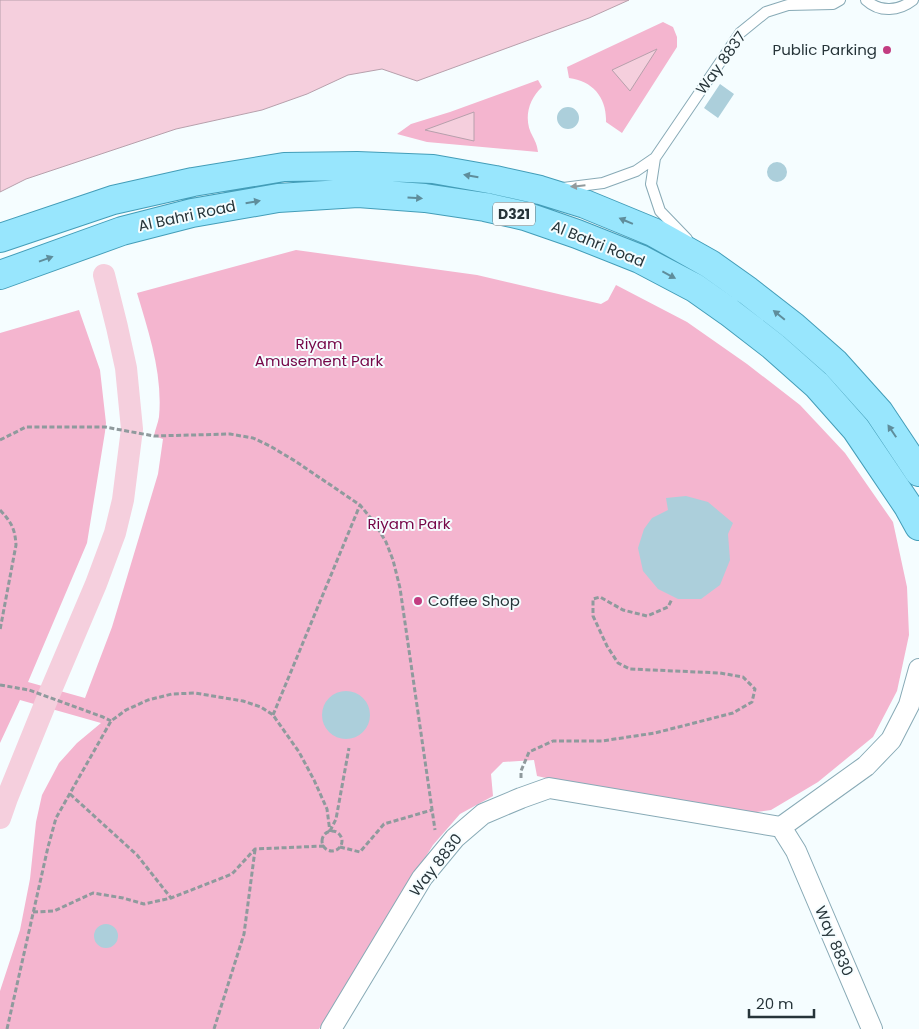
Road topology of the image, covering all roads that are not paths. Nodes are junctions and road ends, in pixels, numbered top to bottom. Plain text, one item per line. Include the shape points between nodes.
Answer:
1 (840, 0) edge
2 (866, 0) edge
3 (913, 0) edge
4 (654, 158) junction
5 (540, 190) junction
6 (0, 238) edge
7 (710, 264) junction
8 (0, 275) edge
9 (919, 472) edge
10 (919, 526) edge
11 (919, 669) edge
12 (781, 827) junction
13 (331, 1029) edge
14 (872, 1029) edge

1 - 4 lane, Way 8837 via 833,4 788,5 766,12 740,33
2 - 3 lane via 882,9 906,6
4 -> 5 lane, Way 8837 via 636,171 603,183
4 - 7 lane, Way 8837 via 651,184 660,211
5 -> 6 main road, Al Bahri Road / D321 via 433,169 284,167 193,182 113,200
7 -> 5 main road, Al Bahri Road / D321 via 653,232 585,204
9 -> 7 main road, Al Bahri Road / D321 via 879,412 835,363 748,290
8 -> 10 main road, Al Bahri Road / D321 via 122,231 192,213 278,198 358,194 425,198 485,206 525,216 640,259 695,288 773,346 856,429
11 - 12 street via 909,705 891,740 866,766
12 - 13 street, Way 8830 via 548,788 483,814 455,838 422,878
12 - 14 street, Way 8830 via 796,851

